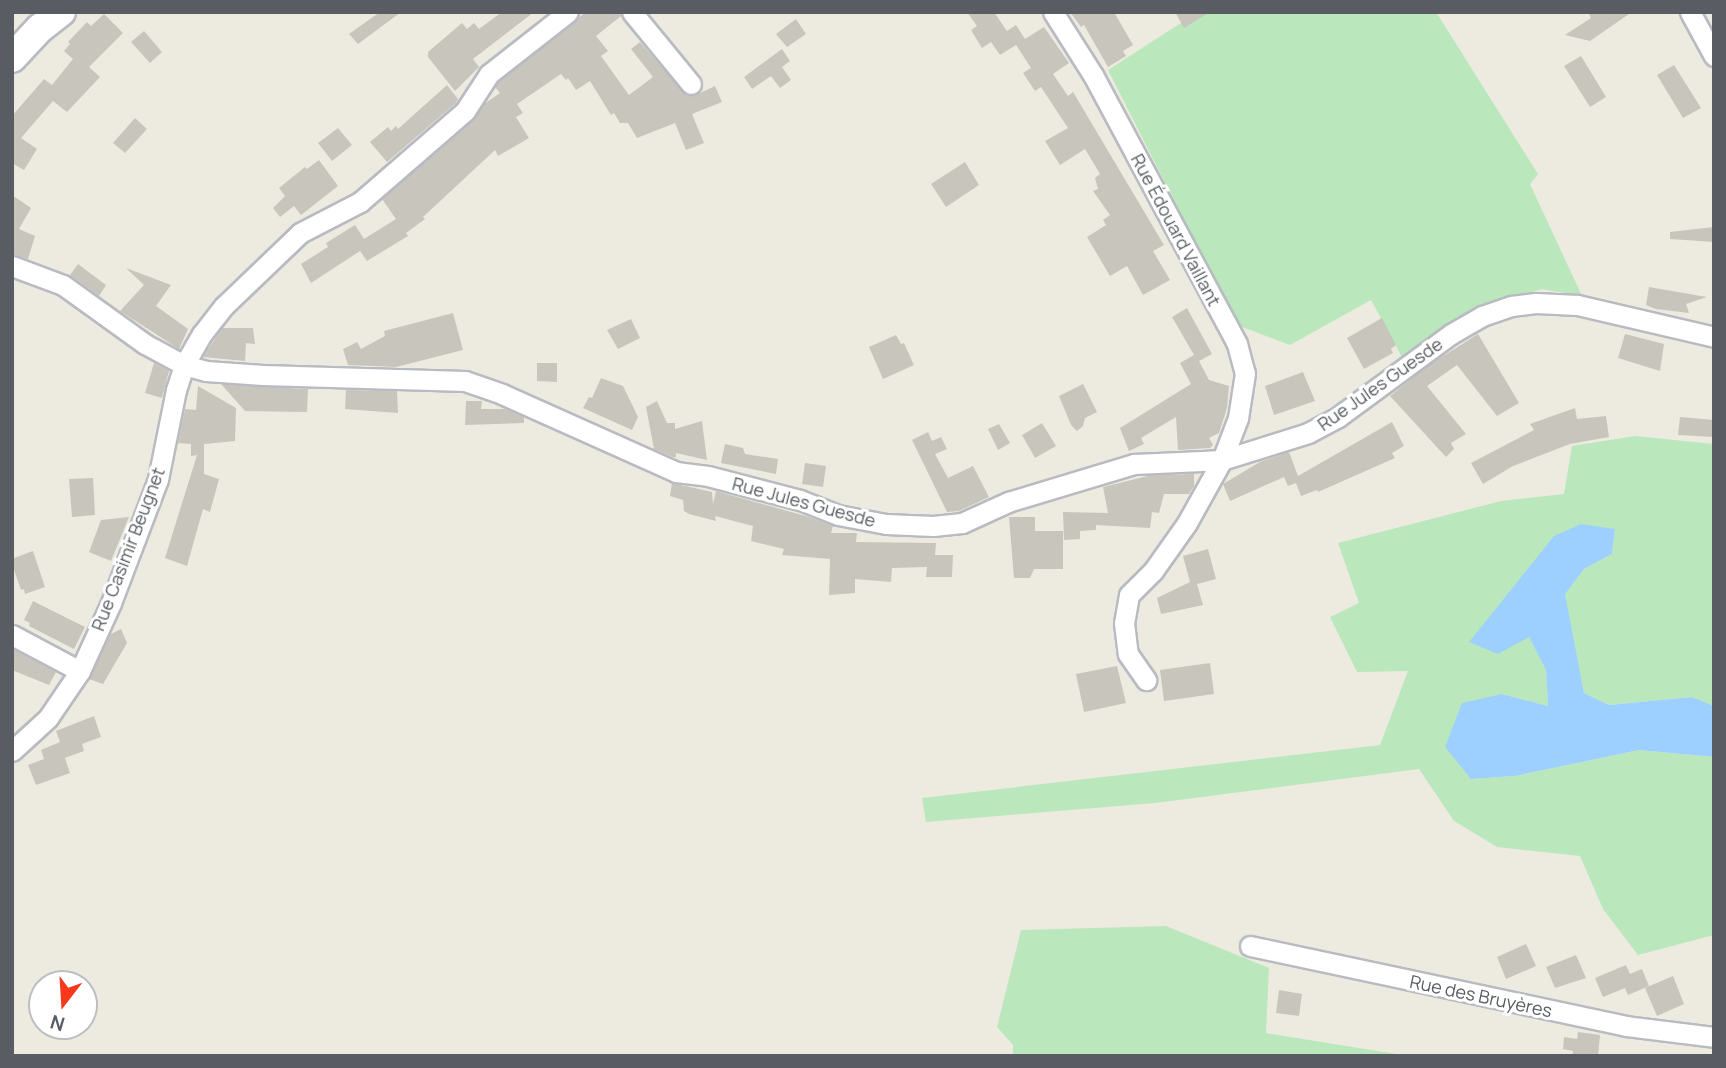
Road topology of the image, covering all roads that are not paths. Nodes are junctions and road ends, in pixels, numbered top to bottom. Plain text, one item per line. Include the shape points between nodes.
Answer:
1 (61, 12) edge
2 (568, 12) edge
3 (632, 12) edge
4 (1053, 12) edge
5 (1690, 12) edge
6 (1714, 56) edge
7 (12, 58) edge
8 (691, 84) dead end
9 (12, 267) edge
10 (1714, 337) edge
11 (184, 365) junction
12 (1222, 460) junction
13 (12, 635) edge
14 (80, 671) junction
15 (1146, 680) dead end
16 (12, 751) edge
17 (1250, 946) dead end
18 (1714, 1037) edge

1 - 7 street
2 - 11 street, Rue Casimir Beugnet via 489,74 465,111 360,202 300,233 224,306
3 - 8 street
4 - 12 street, Rue Édouard Vaillant via 1093,75 1237,344 1245,373 1238,418
5 - 6 street
9 - 11 street, Rue Jules Guesde via 63,285 145,344
10 - 12 street, Rue Jules Guesde via 1577,306 1511,306 1451,334 1308,433
11 - 12 street, Rue Jules Guesde via 264,375 465,381 676,472 708,476 838,515 886,524 962,523 1008,502 1134,464
11 - 14 street, Rue Casimir Beugnet via 158,480
12 - 15 street, Rue Édouard Vaillant via 1153,571 1129,595 1124,623 1128,654
13 - 14 street
14 - 16 street, Rue Casimir Beugnet via 48,718
17 - 18 street, Rue des Bruyères via 1626,1026

